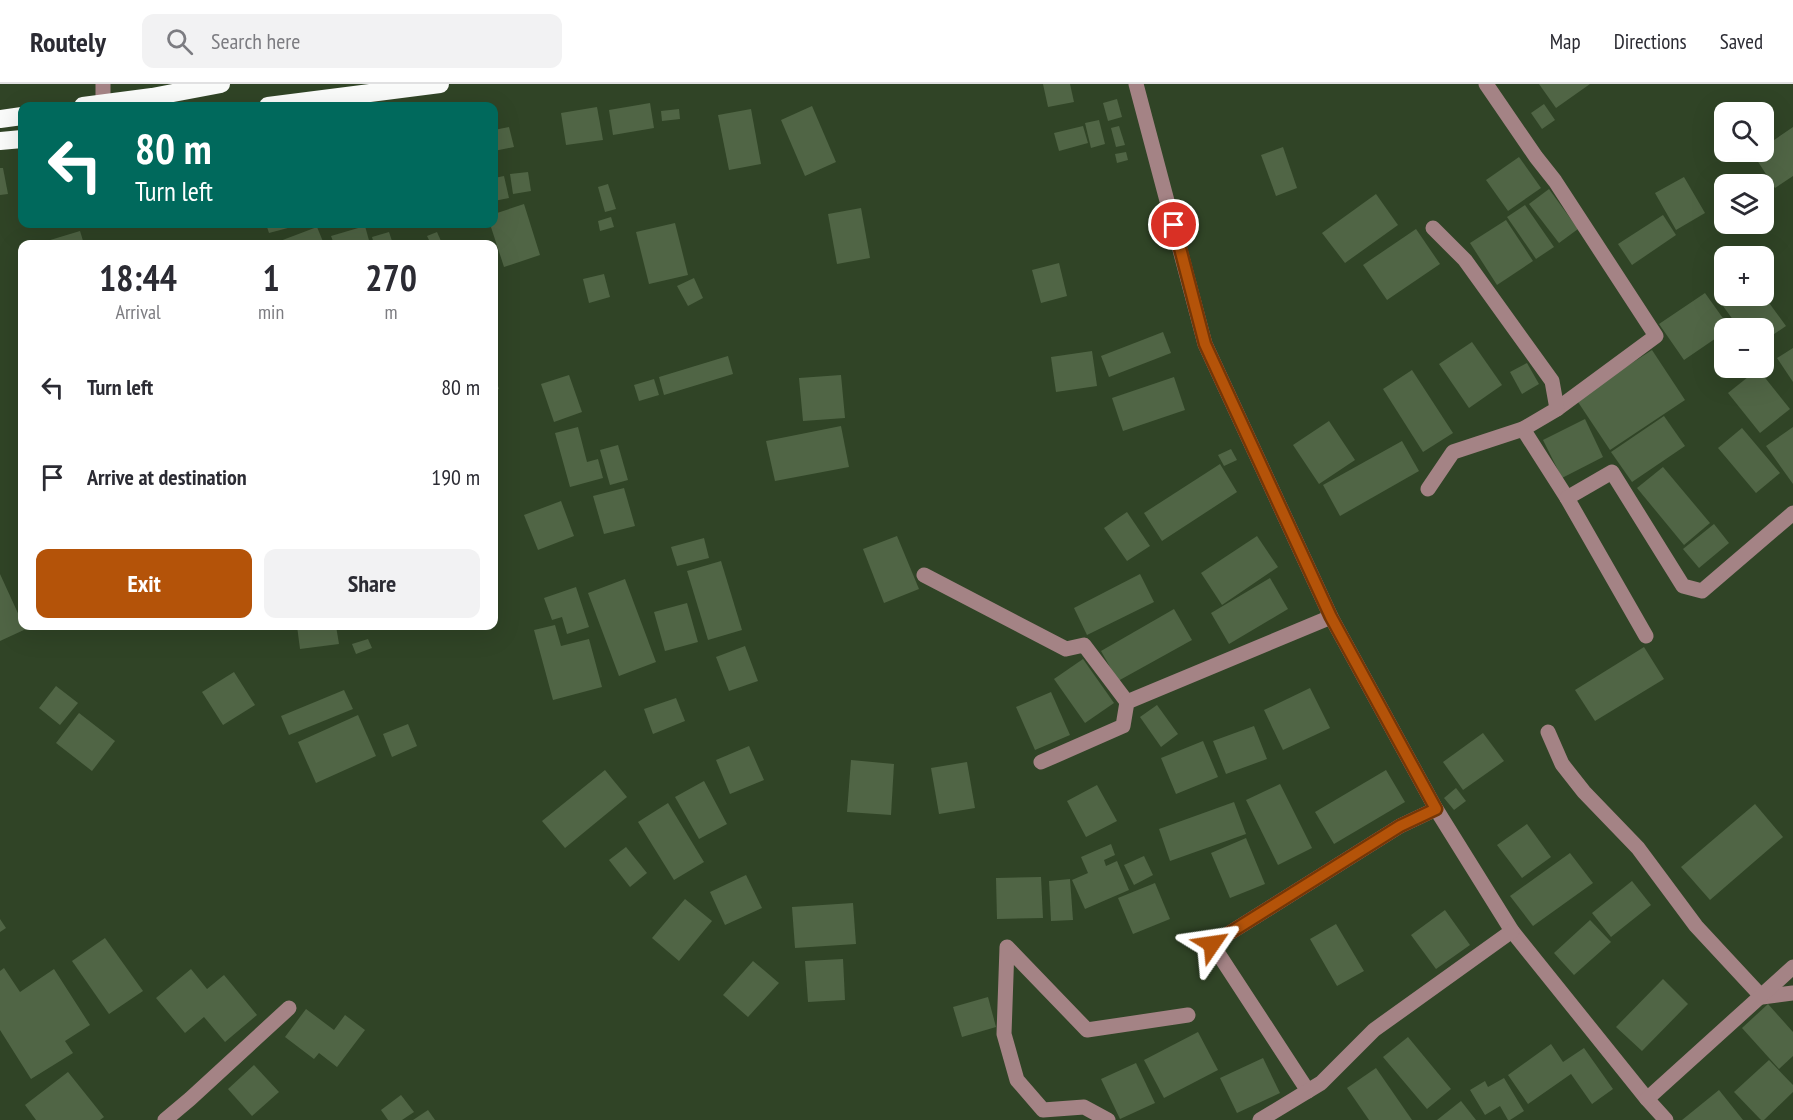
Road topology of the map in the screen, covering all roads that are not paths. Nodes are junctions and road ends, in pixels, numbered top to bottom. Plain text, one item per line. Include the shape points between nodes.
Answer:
1 (103, 84) edge
2 (221, 84) edge
3 (440, 84) edge
4 (1136, 84) edge
5 (1486, 84) edge
6 (103, 102) edge
7 (117, 102) edge
8 (299, 102) edge
9 (18, 117) edge
10 (0, 119) edge
11 (18, 139) edge
12 (0, 141) edge
13 (1433, 228) dead end
14 (1557, 408) junction
15 (1523, 429) junction
16 (1428, 489) dead end
17 (1567, 498) junction
18 (1793, 513) edge
19 (924, 574) dead end
20 (1331, 617) junction
21 (1646, 636) dead end
22 (1127, 702) junction
23 (1548, 732) dead end
24 (1041, 762) dead end
25 (1436, 809) junction
26 (1512, 931) junction
27 (1793, 967) edge
28 (1793, 993) edge
29 (1762, 997) junction
30 (289, 1008) dead end
31 (1188, 1015) dead end
32 (1308, 1091) junction
33 (1647, 1099) junction
34 (1045, 1115) edge
35 (165, 1120) edge
36 (1108, 1120) edge
37 (1260, 1120) edge
38 (1665, 1120) edge

1 - 6 street
2 - 7 highway
3 - 8 highway
4 - 20 street via 1205,344
5 - 14 street via 1656,336
9 - 10 highway
11 - 12 highway
13 - 14 street via 1465,260 1552,381
14 - 15 street
15 - 16 street via 1453,452
15 - 17 street
17 - 18 street via 1612,472 1683,586 1702,591
17 - 21 street
19 - 22 street via 1065,649 1084,645
20 - 22 street
20 - 25 street
22 - 24 street via 1123,726
23 - 29 street via 1562,764 1584,792 1638,848 1696,926
25 - 26 street
25 - 32 street via 1400,826 1212,944
26 - 32 street via 1374,1030
26 - 33 street
27 - 29 street
28 - 29 street
29 - 33 street
30 - 35 street
31 - 34 street via 1087,1030 1007,947 1004,1034 1017,1080
32 - 37 street
33 - 38 street
34 - 36 street via 1084,1107

